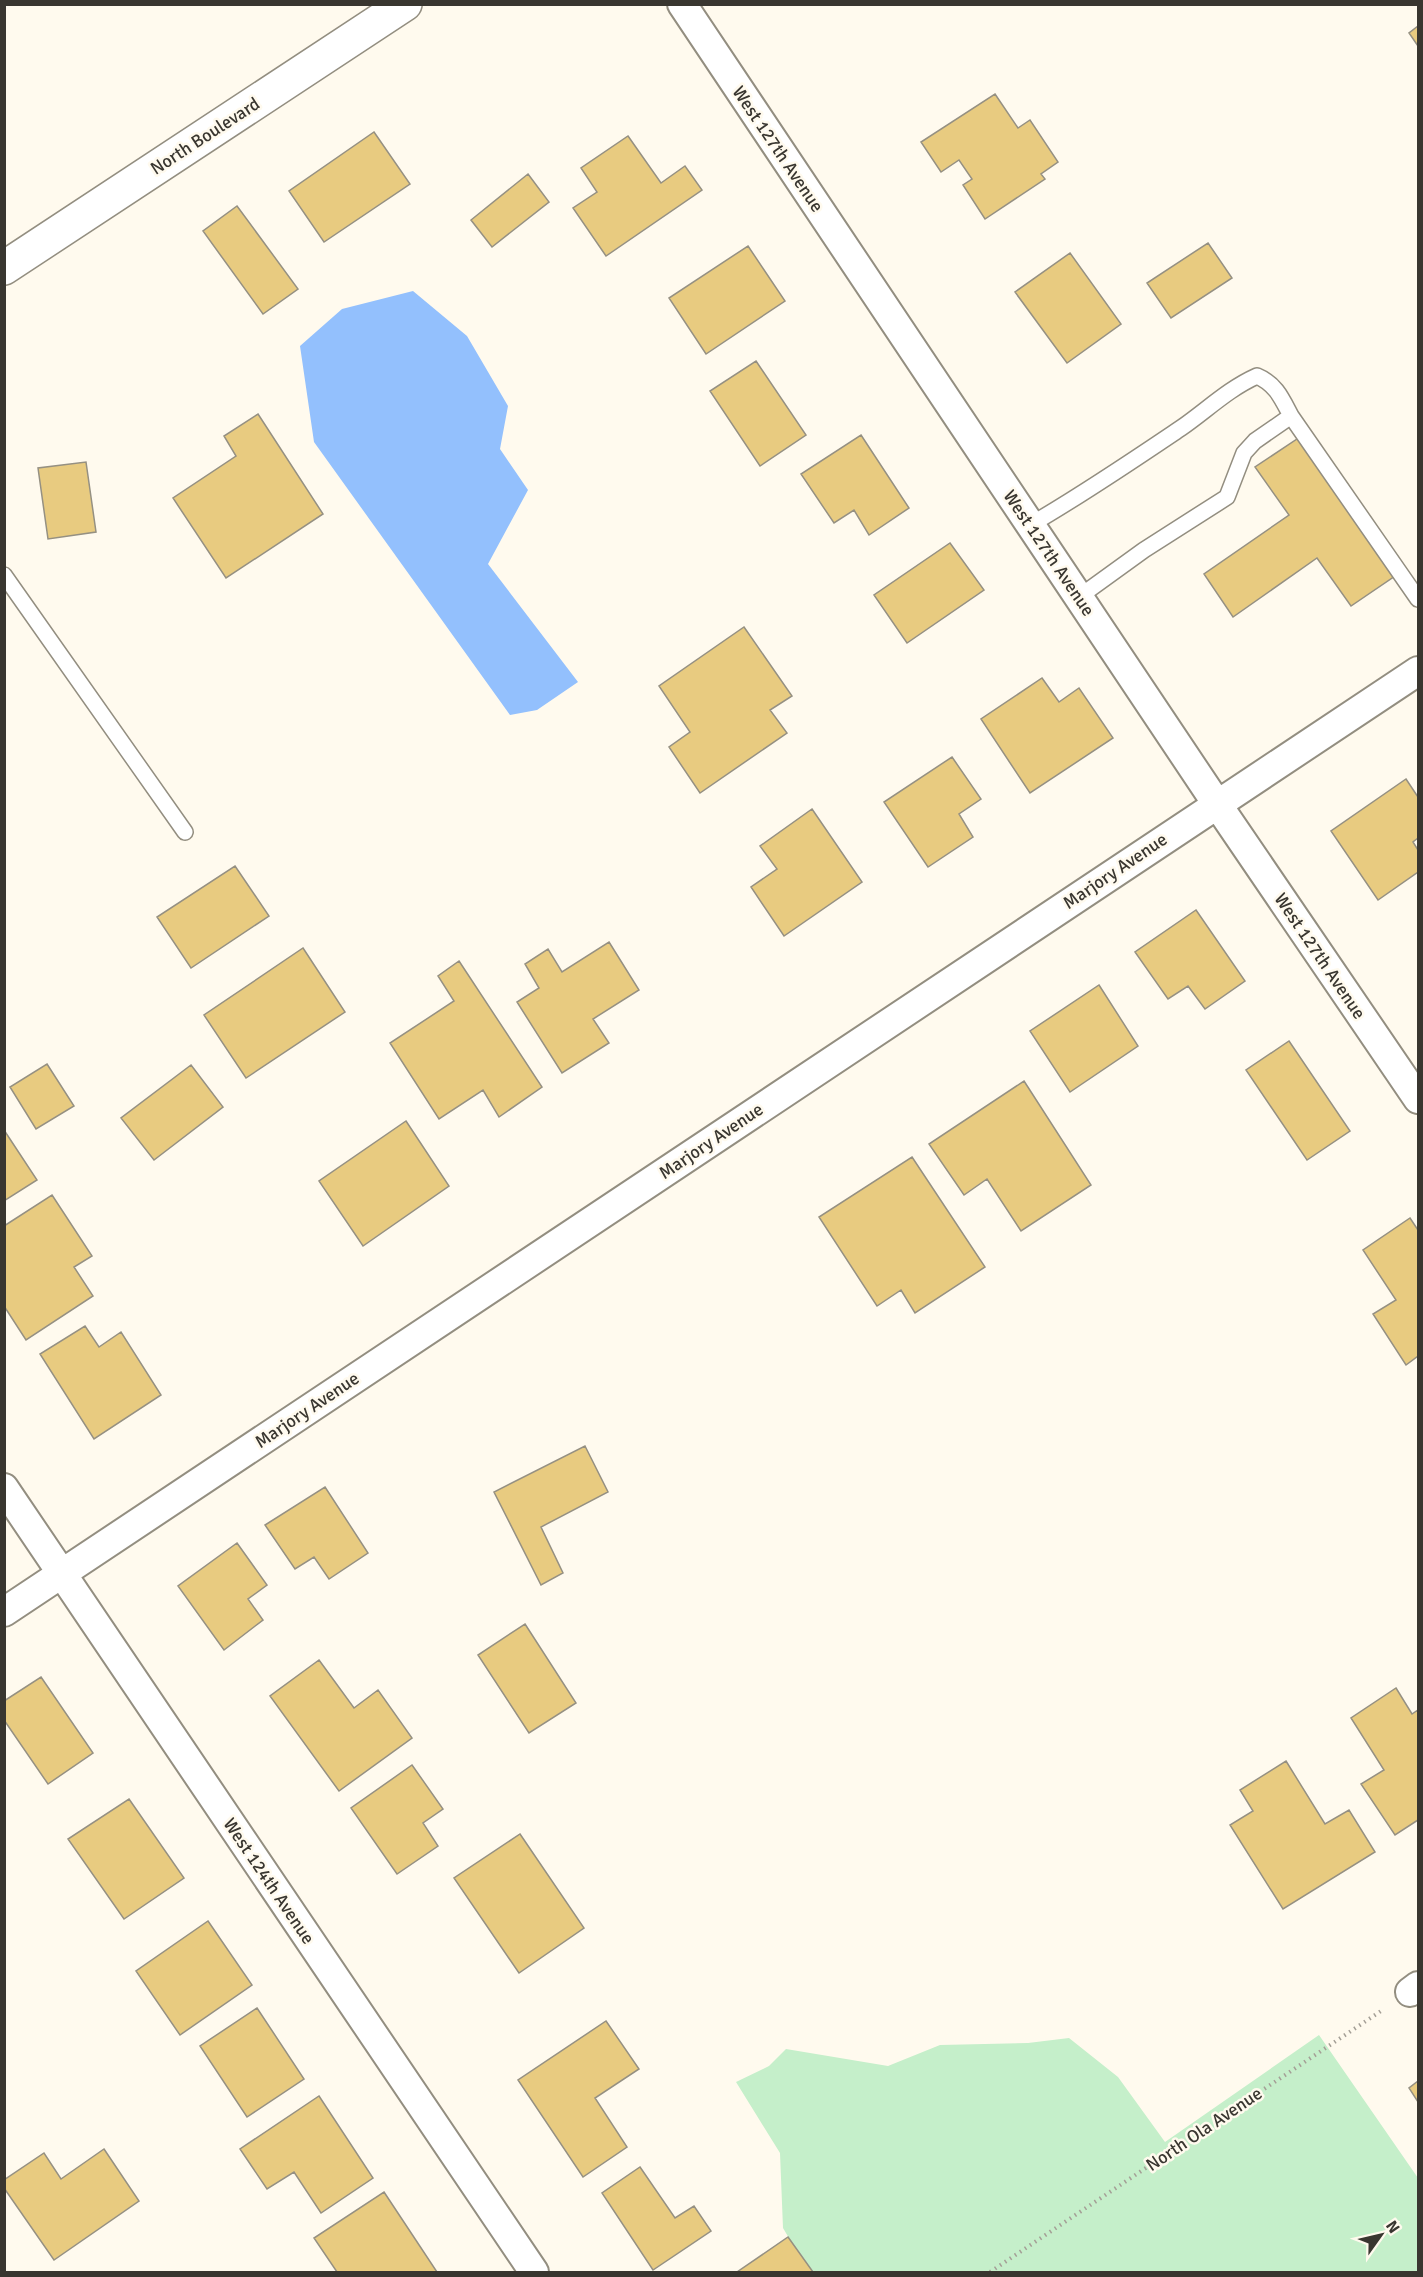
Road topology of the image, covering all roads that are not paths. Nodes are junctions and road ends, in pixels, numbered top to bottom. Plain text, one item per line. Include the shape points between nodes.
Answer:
1 (405, 4) edge
2 (682, 4) edge
3 (4, 267) edge
4 (1291, 416) junction
5 (1030, 525) junction
6 (4, 575) edge
7 (1079, 597) junction
8 (1419, 599) edge
9 (1419, 671) edge
10 (1216, 804) junction
11 (185, 832) dead end
12 (1419, 1099) edge
13 (4, 1488) edge
14 (61, 1574) junction
15 (4, 1612) edge
16 (534, 2272) edge

1 - 3 street, North Boulevard
2 - 5 street, West 127th Avenue
4 - 5 lane via 1278,392 1257,376 1236,386 1182,427
4 - 7 lane via 1244,453 1227,497
4 - 8 lane
5 - 7 street, West 127th Avenue
6 - 11 lane
7 - 10 street, West 127th Avenue
9 - 10 street, Marjory Avenue
10 - 12 street, West 127th Avenue
10 - 14 street, Marjory Avenue
13 - 14 street, West 124th Avenue
14 - 15 street, Marjory Avenue
14 - 16 street, West 124th Avenue

